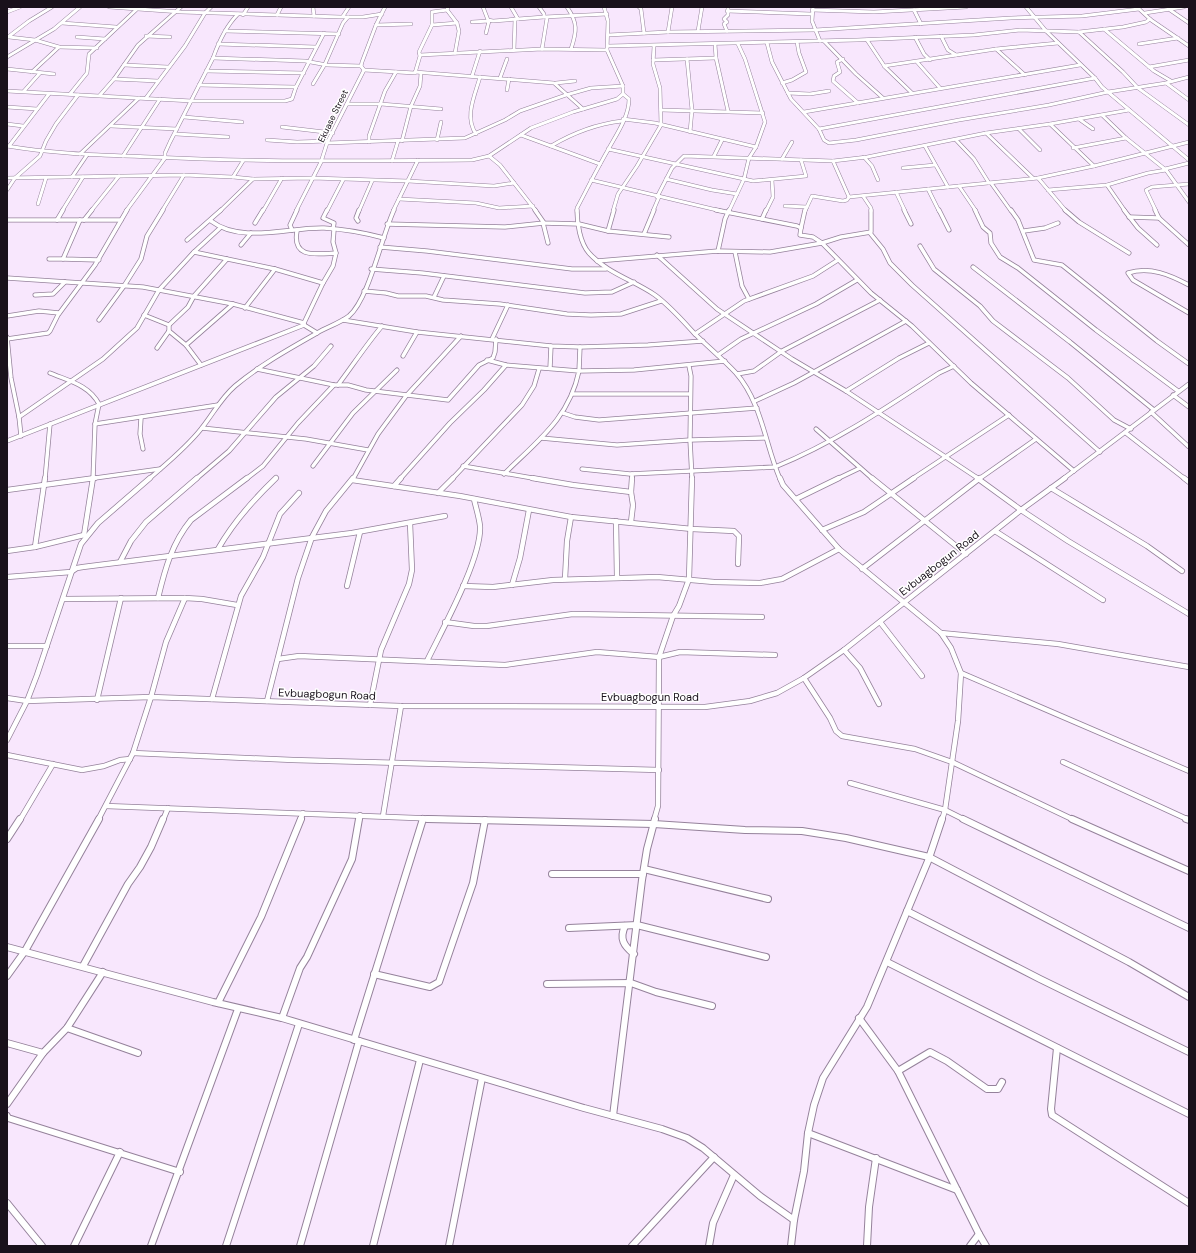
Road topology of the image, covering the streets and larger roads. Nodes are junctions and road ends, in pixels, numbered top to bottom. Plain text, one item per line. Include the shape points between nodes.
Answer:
1 (20, 7) edge
2 (52, 7) edge
3 (80, 7) edge
4 (109, 7) edge
5 (162, 7) edge
6 (180, 7) edge
7 (211, 7) edge
8 (248, 7) edge
9 (281, 7) edge
10 (313, 7) edge
11 (350, 7) edge
12 (385, 7) edge
13 (483, 7) edge
14 (511, 7) edge
15 (539, 7) edge
16 (567, 7) edge
17 (604, 7) edge
18 (639, 7) edge
19 (672, 7) edge
20 (702, 7) edge
21 (728, 7) edge
22 (966, 7) edge
23 (1026, 7) edge
24 (1184, 7) edge
25 (448, 8) edge
26 (1138, 8) edge
27 (135, 9) edge
28 (812, 10) edge
29 (914, 10) junction
30 (1170, 10) junction
31 (159, 11) junction
32 (727, 11) junction
33 (7, 12) edge
34 (174, 13) junction
35 (205, 13) junction
36 (1145, 13) junction
37 (238, 14) junction
38 (382, 14) junction
39 (607, 14) junction
40 (243, 15) junction
41 (277, 15) junction
42 (574, 15) junction
43 (314, 16) junction
44 (343, 16) junction
45 (348, 16) junction
46 (1035, 17) junction
47 (546, 18) junction
48 (516, 19) junction
49 (1150, 19) junction
50 (489, 21) junction
51 (472, 22) dead end
52 (62, 23) junction
53 (1189, 23) edge
54 (376, 24) junction
55 (411, 24) dead end
56 (457, 24) junction
57 (921, 24) junction
58 (432, 25) junction
59 (116, 27) junction
60 (1104, 29) junction
61 (815, 30) junction
62 (225, 31) junction
63 (727, 31) junction
64 (1046, 31) junction
65 (486, 32) dead end
66 (668, 32) junction
67 (698, 32) junction
68 (1079, 32) junction
69 (324, 33) junction
70 (644, 33) junction
71 (338, 34) junction
72 (608, 35) junction
73 (146, 36) junction
74 (941, 36) junction
75 (8, 37) edge
76 (77, 37) dead end
77 (170, 37) dead end
78 (915, 37) junction
79 (1178, 38) junction
80 (105, 39) junction
81 (35, 40) junction
82 (867, 40) junction
83 (820, 41) junction
84 (824, 41) junction
85 (767, 42) junction
86 (797, 42) junction
87 (1058, 43) junction
88 (218, 44) junction
89 (715, 44) junction
90 (738, 44) junction
91 (1139, 44) dead end
92 (654, 46) junction
93 (1189, 46) edge
94 (59, 47) junction
95 (316, 47) junction
96 (97, 48) junction
97 (607, 48) junction
98 (996, 49) junction
99 (514, 50) junction
100 (542, 50) junction
101 (571, 50) junction
102 (480, 51) junction
103 (455, 53) junction
104 (420, 55) junction
105 (956, 55) junction
106 (7, 57) edge
107 (213, 58) junction
108 (716, 58) junction
109 (507, 59) dead end
110 (687, 59) junction
111 (843, 59) junction
112 (652, 60) junction
113 (930, 60) junction
114 (1189, 60) edge
115 (310, 62) junction
116 (917, 62) junction
117 (325, 64) junction
118 (124, 65) junction
119 (1080, 65) junction
120 (361, 66) junction
121 (884, 66) junction
122 (168, 67) junction
123 (1149, 67) junction
124 (7, 69) edge
125 (364, 70) junction
126 (206, 71) junction
127 (32, 72) junction
128 (396, 72) junction
129 (415, 72) junction
130 (421, 72) junction
131 (40, 73) junction
132 (304, 73) junction
133 (54, 74) dead end
134 (1024, 75) junction
135 (472, 76) junction
136 (1189, 76) edge
137 (480, 77) junction
138 (500, 78) junction
139 (1095, 78) junction
140 (114, 79) junction
141 (509, 79) junction
142 (158, 81) junction
143 (575, 81) dead end
144 (1171, 81) junction
145 (554, 83) junction
146 (782, 83) junction
147 (1166, 83) junction
148 (313, 84) dead end
149 (199, 85) junction
150 (622, 86) junction
151 (296, 87) junction
152 (940, 88) junction
153 (1138, 88) junction
154 (507, 90) dead end
155 (7, 91) edge
156 (829, 91) dead end
157 (24, 92) junction
158 (1108, 92) junction
159 (788, 93) junction
160 (912, 93) junction
161 (49, 94) junction
162 (70, 94) junction
163 (624, 94) junction
164 (78, 95) junction
165 (100, 95) junction
166 (566, 95) junction
167 (139, 98) junction
168 (146, 98) junction
169 (883, 98) junction
170 (160, 99) junction
171 (1189, 100) edge
172 (192, 101) junction
173 (858, 103) junction
174 (347, 104) junction
175 (381, 104) junction
176 (411, 106) junction
177 (7, 107) edge
178 (37, 109) junction
179 (441, 109) dead end
180 (583, 109) junction
181 (661, 110) junction
182 (1129, 110) junction
183 (692, 111) junction
184 (728, 111) junction
185 (804, 112) junction
186 (763, 113) junction
187 (1102, 115) junction
188 (184, 118) junction
189 (623, 120) junction
190 (1079, 120) junction
191 (242, 122) dead end
192 (441, 122) dead end
193 (7, 124) edge
194 (1050, 124) junction
195 (661, 125) junction
196 (1189, 125) edge
197 (23, 126) junction
198 (111, 126) junction
199 (282, 127) dead end
200 (142, 128) junction
201 (819, 129) junction
202 (1019, 129) junction
203 (177, 130) junction
204 (1093, 130) dead end
205 (690, 132) junction
206 (333, 133) junction
207 (986, 133) junction
208 (176, 134) junction
209 (476, 134) junction
210 (521, 135) junction
211 (228, 138) dead end
212 (1126, 138) junction
213 (267, 140) dead end
214 (437, 140) junction
215 (722, 140) junction
216 (956, 140) junction
217 (398, 141) junction
218 (402, 141) junction
219 (328, 142) junction
220 (369, 142) junction
221 (792, 142) dead end
222 (1189, 142) edge
223 (551, 146) junction
224 (925, 146) junction
225 (1172, 146) junction
226 (8, 147) edge
227 (756, 147) junction
228 (1073, 148) junction
229 (608, 149) junction
230 (1040, 150) dead end
231 (42, 152) junction
232 (1146, 153) junction
233 (80, 154) junction
234 (87, 155) junction
235 (124, 156) junction
236 (489, 156) junction
237 (642, 156) junction
238 (714, 156) junction
239 (864, 157) junction
240 (166, 158) junction
241 (749, 158) junction
242 (782, 159) junction
243 (418, 160) junction
244 (801, 160) junction
245 (243, 161) junction
246 (392, 161) junction
247 (833, 161) junction
248 (1189, 161) edge
249 (321, 162) junction
250 (675, 163) junction
251 (600, 164) junction
252 (935, 165) junction
253 (1094, 166) junction
254 (903, 168) dead end
255 (1166, 169) junction
256 (184, 175) junction
257 (119, 176) junction
258 (151, 176) junction
259 (72, 177) junction
260 (83, 177) junction
261 (233, 177) junction
262 (7, 178) edge
263 (16, 178) junction
264 (46, 178) junction
265 (282, 178) junction
266 (312, 178) junction
267 (1033, 178) junction
268 (1038, 178) junction
269 (253, 179) junction
270 (666, 179) junction
271 (744, 179) junction
272 (343, 180) junction
273 (591, 180) junction
274 (772, 180) junction
275 (878, 180) dead end
276 (372, 181) junction
277 (408, 181) junction
278 (514, 183) junction
279 (990, 183) junction
280 (1189, 184) edge
281 (1107, 185) junction
282 (1178, 185) junction
283 (959, 186) junction
284 (948, 187) junction
285 (622, 188) junction
286 (928, 188) junction
287 (7, 190) edge
288 (1048, 190) junction
289 (896, 192) junction
290 (737, 194) junction
291 (863, 196) junction
292 (658, 197) junction
293 (849, 197) junction
294 (399, 198) junction
295 (1189, 202) edge
296 (38, 204) dead end
297 (533, 206) junction
298 (785, 206) dead end
299 (807, 207) junction
300 (728, 213) junction
301 (1129, 217) junction
302 (1159, 218) junction
303 (762, 219) junction
304 (7, 220) edge
305 (57, 220) junction
306 (82, 220) junction
307 (121, 220) junction
308 (211, 221) junction
309 (358, 221) dead end
310 (544, 223) junction
311 (1058, 223) dead end
312 (255, 224) dead end
313 (387, 224) junction
314 (579, 224) junction
315 (911, 224) dead end
316 (220, 228) junction
317 (801, 228) junction
318 (334, 229) junction
319 (292, 230) junction
320 (297, 230) junction
321 (949, 230) dead end
322 (608, 231) junction
323 (1024, 232) junction
324 (250, 233) junction
325 (870, 233) junction
326 (644, 234) junction
327 (384, 238) junction
328 (669, 238) dead end
329 (187, 240) dead end
330 (822, 242) junction
331 (548, 243) dead end
332 (241, 245) dead end
333 (1157, 245) dead end
334 (1189, 245) edge
335 (920, 246) dead end
336 (380, 247) junction
337 (718, 251) junction
338 (194, 252) junction
339 (735, 252) junction
340 (336, 253) junction
341 (1129, 253) dead end
342 (656, 255) junction
343 (63, 258) junction
344 (49, 259) dead end
345 (227, 259) junction
346 (99, 260) junction
347 (838, 260) junction
348 (597, 262) junction
349 (973, 267) dead end
350 (275, 269) junction
351 (371, 269) junction
352 (606, 269) junction
353 (444, 276) junction
354 (7, 278) edge
355 (12, 278) junction
356 (858, 280) junction
357 (7, 282) edge
358 (65, 282) junction
359 (634, 282) junction
360 (83, 283) junction
361 (323, 283) junction
362 (1189, 285) edge
363 (124, 286) junction
364 (159, 290) junction
365 (364, 291) junction
366 (35, 295) dead end
367 (194, 296) junction
368 (434, 297) junction
369 (749, 299) junction
370 (880, 300) junction
371 (661, 301) junction
372 (233, 304) junction
373 (508, 305) junction
374 (245, 308) junction
375 (1189, 312) edge
376 (59, 313) junction
377 (725, 314) junction
378 (144, 315) junction
379 (7, 316) edge
380 (99, 320) dead end
381 (343, 320) junction
382 (906, 321) junction
383 (304, 324) junction
384 (168, 325) junction
385 (382, 326) junction
386 (170, 331) junction
387 (417, 332) junction
388 (754, 332) junction
389 (317, 333) junction
390 (695, 334) junction
391 (461, 336) junction
392 (7, 338) edge
393 (494, 339) junction
394 (702, 341) junction
395 (930, 343) junction
396 (186, 345) junction
397 (331, 346) dead end
398 (551, 346) junction
399 (580, 347) junction
400 (157, 348) dead end
401 (782, 351) junction
402 (718, 355) junction
403 (404, 356) dead end
404 (486, 360) junction
405 (725, 361) junction
406 (1189, 364) edge
407 (201, 365) junction
408 (506, 366) junction
409 (689, 366) junction
410 (954, 366) junction
411 (550, 368) junction
412 (257, 369) junction
413 (540, 369) junction
414 (397, 370) dead end
415 (579, 371) junction
416 (814, 371) junction
417 (50, 373) dead end
418 (737, 374) junction
419 (298, 378) junction
420 (70, 382) junction
421 (1189, 384) edge
422 (336, 385) junction
423 (376, 390) junction
424 (846, 391) junction
425 (1178, 391) junction
426 (572, 394) junction
427 (690, 394) junction
428 (1174, 395) junction
429 (406, 396) junction
430 (755, 401) junction
431 (99, 404) junction
432 (218, 405) junction
433 (1189, 407) edge
434 (757, 408) junction
435 (1153, 411) junction
436 (690, 412) junction
437 (563, 413) junction
438 (878, 413) junction
439 (1009, 415) junction
440 (19, 417) junction
441 (141, 418) junction
442 (50, 424) junction
443 (95, 424) junction
444 (202, 428) junction
445 (1131, 428) junction
446 (816, 429) dead end
447 (1126, 433) junction
448 (245, 434) junction
449 (21, 436) junction
450 (288, 437) junction
451 (541, 438) junction
452 (765, 438) junction
453 (1036, 439) junction
454 (690, 440) junction
455 (7, 441) edge
456 (330, 443) junction
457 (832, 443) junction
458 (1189, 447) edge
459 (143, 448) dead end
460 (368, 450) junction
461 (1100, 452) junction
462 (944, 457) junction
463 (313, 466) dead end
464 (463, 466) junction
465 (775, 467) junction
466 (860, 468) junction
467 (161, 469) junction
468 (582, 470) dead end
469 (692, 471) junction
470 (1074, 471) junction
471 (504, 474) junction
472 (632, 474) junction
473 (276, 478) dead end
474 (93, 479) junction
475 (979, 479) junction
476 (352, 480) junction
477 (1189, 482) edge
478 (44, 485) junction
479 (394, 486) junction
480 (1051, 488) junction
481 (7, 490) edge
482 (632, 492) junction
483 (299, 493) dead end
484 (438, 493) junction
485 (891, 493) junction
486 (474, 499) junction
487 (796, 499) junction
488 (529, 510) junction
489 (1021, 510) junction
490 (445, 516) dead end
491 (571, 517) junction
492 (925, 520) junction
493 (616, 521) junction
494 (631, 522) junction
495 (410, 523) junction
496 (692, 529) junction
497 (822, 530) junction
498 (995, 531) junction
499 (360, 532) junction
500 (85, 535) junction
501 (312, 537) junction
502 (268, 543) junction
503 (35, 547) junction
504 (218, 549) junction
505 (838, 549) junction
506 (7, 551) edge
507 (966, 554) junction
508 (168, 555) junction
509 (120, 562) junction
510 (738, 564) dead end
511 (862, 569) junction
512 (1182, 571) dead end
513 (71, 572) junction
514 (7, 577) edge
515 (617, 577) junction
516 (565, 579) junction
517 (689, 579) junction
518 (512, 585) junction
519 (347, 586) dead end
520 (463, 586) junction
521 (121, 598) junction
522 (158, 598) junction
523 (185, 598) junction
524 (63, 599) junction
525 (1103, 600) dead end
526 (905, 602) junction
527 (237, 605) junction
528 (1189, 614) edge
529 (673, 616) junction
530 (762, 617) dead end
531 (445, 622) junction
532 (880, 622) junction
533 (941, 632) junction
534 (7, 646) edge
535 (47, 646) junction
536 (844, 650) junction
537 (775, 655) dead end
538 (659, 657) junction
539 (278, 659) junction
540 (379, 659) junction
541 (428, 661) junction
542 (1189, 667) edge
543 (962, 673) junction
544 (922, 676) dead end
545 (804, 678) junction
546 (151, 697) junction
547 (7, 698) edge
548 (212, 699) junction
549 (97, 700) junction
550 (27, 701) junction
551 (267, 702) junction
552 (879, 704) dead end
553 (370, 705) junction
554 (401, 706) junction
555 (658, 706) junction
556 (7, 740) edge
557 (133, 753) junction
558 (7, 756) edge
559 (130, 759) junction
560 (392, 762) junction
561 (952, 762) junction
562 (1062, 762) dead end
563 (53, 764) junction
564 (659, 770) junction
565 (1189, 771) edge
566 (850, 783) dead end
567 (106, 806) junction
568 (168, 808) junction
569 (945, 810) junction
570 (303, 813) junction
571 (360, 815) junction
572 (383, 816) junction
573 (423, 818) junction
574 (485, 820) junction
575 (1189, 820) edge
576 (654, 824) junction
577 (7, 839) edge
578 (929, 858) junction
579 (1189, 871) edge
580 (644, 872) junction
581 (552, 874) dead end
582 (768, 899) dead end
583 (907, 911) junction
584 (637, 925) junction
585 (625, 926) junction
586 (569, 928) dead end
587 (1189, 928) edge
588 (7, 947) edge
589 (25, 951) junction
590 (634, 954) junction
591 (766, 957) dead end
592 (887, 962) junction
593 (83, 966) junction
594 (103, 972) junction
595 (374, 974) junction
596 (7, 976) edge
597 (631, 983) junction
598 (546, 984) dead end
599 (1189, 997) edge
600 (218, 1003) junction
601 (712, 1006) dead end
602 (238, 1009) junction
603 (282, 1018) junction
604 (859, 1018) junction
605 (299, 1024) junction
606 (67, 1028) junction
607 (356, 1040) junction
608 (7, 1043) edge
609 (1058, 1048) junction
610 (1189, 1052) edge
611 (43, 1053) junction
612 (138, 1053) dead end
613 (420, 1060) junction
614 (898, 1071) junction
615 (482, 1078) junction
616 (1002, 1082) dead end
617 (7, 1104) edge
618 (1189, 1114) edge
619 (7, 1116) edge
620 (613, 1116) junction
621 (808, 1133) junction
622 (120, 1152) junction
623 (714, 1157) junction
624 (876, 1158) junction
625 (180, 1172) junction
626 (734, 1175) junction
627 (957, 1190) junction
628 (7, 1202) edge
629 (1189, 1203) edge
630 (794, 1220) junction
631 (978, 1234) junction
632 (42, 1246) edge
633 (74, 1246) edge
634 (151, 1246) edge
635 (226, 1246) edge
636 (300, 1246) edge
637 (373, 1246) edge
638 (449, 1246) edge
639 (632, 1246) edge
640 (709, 1246) edge
641 (791, 1246) edge
642 (867, 1246) edge
643 (970, 1246) edge
644 (986, 1246) edge

1 - 33 street
2 - 75 street
3 - 52 street
4 - 27 street
5 - 31 street
6 - 34 street
7 - 35 street
8 - 40 street
9 - 41 street
10 - 43 street
11 - 44 street
12 - 38 street
13 - 50 street
14 - 48 street
15 - 47 street
16 - 42 street
17 - 39 street
18 - 70 street
19 - 66 street
20 - 67 street via 697,23
21 - 32 street
22 - 29 street
23 - 46 street
24 - 30 street
25 - 56 street
25 - 58 street via 432,12
26 - 36 street
26 - 46 street via 1082,16
27 - 31 street
27 - 59 street
28 - 29 street
28 - 32 street
28 - 61 street
29 - 57 street
30 - 36 street
30 - 53 street
31 - 34 street
32 - 63 street via 728,15 724,19 727,22 724,24
34 - 35 street
34 - 73 street
35 - 37 street
35 - 122 street via 185,46
36 - 49 street
37 - 40 street
37 - 62 street
38 - 45 street
38 - 54 street
39 - 42 street
39 - 72 street
40 - 41 street
41 - 43 street
42 - 47 street
42 - 101 street via 575,39
43 - 44 street
44 - 45 street
45 - 71 street
46 - 57 street
46 - 64 street
47 - 48 street
47 - 100 street
48 - 50 street
48 - 99 street
49 - 60 street via 1146,22
49 - 79 street
50 - 51 street
50 - 65 street
52 - 59 street
52 - 81 street
54 - 55 street
54 - 120 street
56 - 58 street
56 - 103 street via 459,31
57 - 61 street
58 - 104 street via 423,42
59 - 80 street
60 - 68 street
60 - 123 street
61 - 63 street
61 - 83 street
62 - 69 street
62 - 88 street
63 - 67 street
64 - 68 street
64 - 74 street via 1020,30
64 - 87 street
66 - 67 street
66 - 70 street
68 - 153 street
69 - 71 street
69 - 95 street
70 - 72 street
71 - 117 street
72 - 97 street
73 - 77 street
73 - 118 street
74 - 78 street
74 - 105 street via 948,50
75 - 81 street
76 - 80 street
78 - 82 street
78 - 113 street
79 - 91 street
79 - 93 street
80 - 96 street
81 - 94 street
81 - 106 street
82 - 84 street
82 - 121 street
83 - 84 street
83 - 86 street
84 - 111 street
85 - 86 street
85 - 90 street
85 - 146 street via 772,62
86 - 146 street via 806,72
87 - 98 street
87 - 119 street
88 - 95 street
88 - 107 street
89 - 90 street
89 - 92 street
89 - 108 street
90 - 186 street
92 - 97 street
92 - 112 street
94 - 96 street
94 - 127 street
95 - 115 street
96 - 162 street via 89,54 86,74
97 - 101 street
97 - 150 street
98 - 105 street
98 - 134 street
99 - 100 street
99 - 102 street
100 - 101 street
102 - 103 street
102 - 135 street
103 - 104 street
104 - 129 street
105 - 113 street
107 - 115 street
107 - 126 street
108 - 110 street
108 - 184 street
109 - 138 street
110 - 112 street
110 - 183 street
111 - 169 street
111 - 173 street via 837,62 840,72 834,76 833,81
112 - 181 street via 660,88
113 - 116 street
114 - 123 street
115 - 117 street
115 - 132 street
116 - 121 street
116 - 152 street
117 - 120 street
117 - 148 street
118 - 122 street
118 - 140 street
119 - 134 street
119 - 139 street
120 - 125 street
121 - 160 street
122 - 142 street
123 - 144 street
124 - 127 street
125 - 128 street
125 - 174 street, Ekuase Street
126 - 132 street
126 - 149 street
127 - 131 street
128 - 129 street
128 - 175 street
129 - 130 street
130 - 135 street
130 - 176 street via 420,86
131 - 133 street
131 - 157 street
132 - 151 street
134 - 152 street
135 - 137 street
136 - 144 street
137 - 138 street
137 - 209 street via 474,94 471,123
138 - 141 street
139 - 158 street
139 - 201 street
140 - 142 street
140 - 165 street
141 - 145 street
141 - 154 street
142 - 168 street
143 - 145 street
144 - 147 street
145 - 166 street
146 - 159 street
147 - 153 street
147 - 171 street
149 - 151 street
149 - 172 street
150 - 163 street
150 - 166 street via 591,88
151 - 172 street via 292,98 285,101
152 - 160 street
153 - 158 street
153 - 196 street
155 - 157 street
156 - 159 street via 810,94
157 - 161 street
158 - 182 street
158 - 201 street via 835,143 826,142
159 - 185 street
160 - 169 street
161 - 162 street
161 - 178 street
162 - 164 street
163 - 180 street via 617,99
163 - 189 street via 629,102
164 - 165 street
164 - 231 street via 56,124
165 - 167 street
166 - 180 street
166 - 209 street via 520,111
167 - 168 street
167 - 198 street
168 - 170 street
169 - 173 street
170 - 172 street
170 - 200 street
172 - 188 street
173 - 185 street
174 - 175 street
174 - 206 street, Ekuase Street
175 - 176 street
175 - 220 street
176 - 179 street
176 - 218 street
177 - 178 street
178 - 197 street
180 - 210 street via 531,128
181 - 183 street
181 - 195 street
182 - 187 street
182 - 225 street
183 - 184 street
183 - 205 street
184 - 186 street
185 - 201 street
186 - 227 street via 765,122
187 - 190 street
187 - 212 street
188 - 191 street
188 - 203 street
189 - 195 street
189 - 223 street via 605,123 565,137
189 - 229 street
190 - 194 street
190 - 204 street
192 - 214 street
193 - 197 street
194 - 202 street
194 - 228 street
195 - 205 street
195 - 237 street
197 - 226 street
198 - 200 street
198 - 233 street via 101,132
199 - 206 street
200 - 203 street
200 - 235 street via 130,141
202 - 207 street
202 - 230 street
203 - 208 street
205 - 215 street
206 - 219 street, Ekuase Street
207 - 216 street
207 - 267 street
208 - 211 street
208 - 240 street via 165,153
209 - 214 street via 458,139
210 - 223 street
210 - 236 street
212 - 228 street
212 - 232 street
213 - 219 street
214 - 218 street
215 - 227 street
215 - 238 street
216 - 224 street
216 - 279 street via 974,159
217 - 218 street
217 - 220 street
217 - 246 street
219 - 220 street
219 - 249 street, Ekuase Street
221 - 242 street
222 - 225 street
223 - 251 street
224 - 239 street
224 - 252 street
225 - 232 street
225 - 248 street
226 - 231 street
227 - 241 street
228 - 253 street
229 - 237 street
229 - 251 street
231 - 233 street
231 - 263 street
232 - 253 street
232 - 255 street
233 - 234 street
234 - 235 street
234 - 259 street
235 - 240 street
236 - 243 street via 472,160
236 - 278 street
237 - 250 street
237 - 285 street
238 - 241 street
238 - 250 street via 684,156
239 - 247 street
239 - 275 street via 872,166
240 - 245 street
240 - 258 street
241 - 242 street
241 - 271 street
242 - 244 street
243 - 246 street
243 - 277 street
244 - 247 street
244 - 274 street via 806,176
245 - 249 street
245 - 261 street
246 - 249 street
247 - 293 street
248 - 255 street
249 - 266 street, Ekuase Street
250 - 270 street
250 - 271 street
251 - 273 street
252 - 254 street
252 - 284 street
253 - 268 street
255 - 281 street
255 - 282 street
256 - 258 street
256 - 261 street
256 - 363 street via 147,236 141,259
257 - 258 street
257 - 260 street
257 - 306 street
258 - 307 street
259 - 260 street
259 - 264 street
260 - 305 street
261 - 269 street
262 - 263 street
263 - 264 street
263 - 287 street
264 - 296 street
265 - 266 street
265 - 269 street
265 - 312 street
266 - 272 street
266 - 319 street, Ekuase Street via 292,218
267 - 268 street
267 - 279 street
268 - 288 street
269 - 308 street
270 - 290 street
270 - 292 street
271 - 274 street
271 - 290 street
272 - 276 street
272 - 318 street via 323,218 334,224
273 - 285 street
273 - 314 street via 577,208
274 - 303 street via 773,197
276 - 277 street
276 - 309 street via 356,218
277 - 278 street via 494,186
277 - 294 street
278 - 297 street
279 - 283 street
279 - 323 street via 1009,206
280 - 282 street
281 - 288 street
281 - 301 street
282 - 295 street
282 - 302 street via 1152,187 1146,190
283 - 284 street
283 - 425 street via 978,214 983,227 990,234 991,243 1000,257 1018,268
284 - 286 street
285 - 292 street
285 - 322 street via 614,202
286 - 289 street
286 - 321 street
288 - 341 street via 1066,211 1080,222
289 - 291 street
289 - 315 street
290 - 300 street
291 - 293 street
291 - 325 street via 870,208
292 - 300 street
292 - 326 street
293 - 299 street via 843,201 812,196
294 - 297 street via 476,203 500,208
294 - 313 street
297 - 310 street
298 - 299 street
299 - 317 street
300 - 303 street
300 - 337 street
301 - 302 street
301 - 333 street via 1139,230
302 - 334 street
303 - 317 street
304 - 305 street
305 - 306 street
306 - 307 street
306 - 343 street
307 - 346 street
308 - 316 street
308 - 329 street
310 - 313 street via 504,227
310 - 314 street
310 - 331 street
311 - 323 street
313 - 327 street
314 - 322 street
314 - 348 street via 583,245
316 - 324 street
316 - 338 street
317 - 330 street via 800,235 813,237
318 - 320 street
318 - 327 street
318 - 340 street via 333,242
319 - 320 street
319 - 324 street
320 - 340 street via 297,248 302,252 313,255
322 - 326 street
323 - 406 street via 1034,260 1062,265
324 - 332 street
325 - 330 street
325 - 461 street via 890,263 912,286
326 - 328 street
327 - 336 street
330 - 339 street via 770,252
330 - 347 street
335 - 445 street via 934,269 980,306 993,321 1068,378 1114,420
336 - 351 street
336 - 352 street via 572,269
337 - 339 street
337 - 342 street
338 - 345 street
338 - 364 street
339 - 369 street via 742,286
340 - 361 street via 333,266
342 - 348 street
342 - 377 street
343 - 344 street
343 - 346 street
345 - 350 street
345 - 367 street
346 - 360 street
347 - 356 street
347 - 369 street via 813,276
348 - 352 street
349 - 435 street via 1070,342
350 - 361 street
350 - 374 street
351 - 353 street
351 - 365 street
352 - 359 street
353 - 359 street via 585,293 612,292
353 - 368 street
354 - 355 street
355 - 357 street
355 - 358 street
356 - 370 street
356 - 388 street via 816,304
358 - 360 street
358 - 366 street via 53,294
359 - 371 street
360 - 363 street
360 - 376 street
361 - 383 street
362 - 375 street via 1159,272 1128,273 1134,280
363 - 364 street
363 - 380 street
364 - 367 street
364 - 378 street
365 - 368 street via 398,296
365 - 381 street via 356,307
367 - 372 street
367 - 384 street via 188,307
368 - 373 street via 443,300
369 - 377 street
370 - 382 street
370 - 401 street
371 - 373 street via 610,315 567,314
371 - 390 street
372 - 374 street
372 - 396 street
373 - 393 street
374 - 383 street
376 - 379 street via 39,311
376 - 392 street via 48,333
377 - 388 street
377 - 390 street
378 - 384 street
378 - 420 street via 137,328 103,359
381 - 385 street
381 - 389 street
382 - 395 street
382 - 416 street
383 - 389 street
383 - 407 street
384 - 386 street
385 - 387 street
385 - 422 street
386 - 396 street
386 - 400 street
387 - 391 street
387 - 403 street
388 - 401 street
388 - 402 street
389 - 412 street
390 - 394 street
391 - 393 street
391 - 429 street
392 - 440 street via 11,378
393 - 398 street
393 - 404 street via 494,355
394 - 399 street
394 - 402 street
395 - 410 street
395 - 424 street via 899,358
396 - 407 street
397 - 419 street via 314,366
398 - 399 street
398 - 411 street
399 - 415 street
401 - 416 street
401 - 418 street via 754,371
402 - 405 street
404 - 408 street
404 - 429 street via 449,400
405 - 409 street
405 - 418 street
407 - 431 street
408 - 413 street
408 - 479 street
409 - 415 street via 609,373
409 - 427 street
410 - 438 street
410 - 439 street
411 - 413 street
411 - 415 street
412 - 419 street
412 - 432 street via 234,387
413 - 464 street via 536,385 529,397
414 - 423 street
415 - 426 street
416 - 424 street
416 - 430 street
417 - 420 street
418 - 430 street
419 - 422 street
419 - 448 street via 276,397
420 - 431 street via 86,388
420 - 440 street
421 - 425 street, Evbuagbogun Road
422 - 423 street
422 - 450 street via 298,423
423 - 429 street
423 - 456 street via 353,413
424 - 438 street
425 - 428 street, Evbuagbogun Road
426 - 427 street
426 - 437 street
427 - 436 street
428 - 433 street
428 - 435 street, Evbuagbogun Road
429 - 460 street
430 - 434 street
431 - 442 street
431 - 443 street
432 - 441 street
432 - 444 street
434 - 436 street
434 - 452 street
435 - 445 street, Evbuagbogun Road
435 - 458 street
436 - 437 street via 616,419 580,419
436 - 454 street
437 - 451 street
438 - 457 street
438 - 462 street
439 - 453 street
439 - 462 street
440 - 449 street
441 - 443 street
441 - 459 street via 140,434
442 - 449 street
442 - 478 street
443 - 474 street
444 - 448 street
444 - 467 street
445 - 447 street, Evbuagbogun Road
446 - 457 street
447 - 461 street, Evbuagbogun Road
447 - 477 street
448 - 450 street
448 - 509 street via 139,529
449 - 455 street
450 - 456 street
450 - 508 street via 263,466 191,520 184,527
451 - 454 street via 617,445
451 - 471 street
452 - 454 street
452 - 465 street
453 - 470 street
453 - 475 street
454 - 469 street
456 - 460 street
456 - 463 street
457 - 465 street
457 - 466 street
460 - 476 street
461 - 470 street, Evbuagbogun Road
462 - 475 street
462 - 485 street
464 - 471 street
464 - 484 street
465 - 469 street
465 - 487 street via 783,484
466 - 485 street
466 - 487 street
467 - 474 street
467 - 500 street
468 - 472 street
469 - 472 street
469 - 496 street
470 - 480 street, Evbuagbogun Road
471 - 482 street
472 - 482 street
473 - 504 street via 239,516
474 - 478 street
474 - 500 street
475 - 489 street
475 - 492 street
476 - 479 street
476 - 501 street via 326,511
478 - 481 street
478 - 503 street
479 - 484 street
480 - 489 street, Evbuagbogun Road
480 - 512 street via 1147,546
482 - 494 street
483 - 502 street via 280,514
484 - 486 street
485 - 492 street
485 - 497 street via 864,512
486 - 488 street
486 - 520 street via 480,534
487 - 497 street
488 - 491 street
488 - 518 street
489 - 498 street, Evbuagbogun Road
489 - 528 street
490 - 495 street
491 - 493 street
491 - 516 street
492 - 507 street
492 - 511 street
493 - 494 street
493 - 515 street
494 - 496 street
495 - 499 street
495 - 540 street via 412,570 409,584
496 - 510 street via 728,530 736,533 739,536
496 - 517 street
497 - 505 street
498 - 507 street, Evbuagbogun Road
498 - 525 street
499 - 501 street
499 - 519 street
500 - 503 street
500 - 513 street
501 - 502 street
501 - 539 street via 298,578
502 - 504 street
502 - 527 street
503 - 506 street
504 - 508 street
505 - 511 street
505 - 517 street via 782,579 760,583
507 - 526 street, Evbuagbogun Road
508 - 509 street
508 - 522 street
509 - 513 street via 77,568
511 - 526 street
513 - 514 street
513 - 524 street
515 - 516 street
515 - 517 street
516 - 518 street
517 - 529 street
518 - 520 street
520 - 531 street
521 - 522 street
521 - 524 street
521 - 549 street
522 - 523 street
523 - 527 street
523 - 546 street via 166,642
524 - 535 street
526 - 532 street, Evbuagbogun Road
526 - 533 street
527 - 548 street
529 - 530 street
529 - 531 street via 573,614 474,626
529 - 538 street
531 - 541 street
532 - 536 street, Evbuagbogun Road
532 - 544 street
533 - 542 street via 1058,644
533 - 543 street
534 - 535 street
535 - 550 street
536 - 545 street, Evbuagbogun Road
536 - 552 street via 860,668
537 - 538 street via 680,652
538 - 541 street via 597,652 506,665
538 - 555 street
539 - 540 street via 299,656
539 - 551 street
540 - 541 street
540 - 553 street
543 - 561 street
543 - 565 street
545 - 555 street, Evbuagbogun Road via 777,693 750,701 705,707
545 - 561 street via 836,731 842,736 915,749
546 - 548 street, Evbuagbogun Road
546 - 549 street, Evbuagbogun Road
546 - 557 street
547 - 550 street, Evbuagbogun Road
548 - 551 street, Evbuagbogun Road
549 - 550 street, Evbuagbogun Road
550 - 556 street
551 - 553 street, Evbuagbogun Road
553 - 554 street, Evbuagbogun Road
554 - 555 street, Evbuagbogun Road
554 - 560 street
555 - 564 street
557 - 559 street
557 - 560 street
558 - 563 street
559 - 563 street via 89,769
559 - 567 street
560 - 564 street
560 - 572 street
561 - 569 street
561 - 579 street
562 - 575 street
563 - 577 street
564 - 576 street via 658,806
566 - 569 street
567 - 568 street
567 - 589 street
568 - 570 street
568 - 593 street via 151,847
569 - 578 street
569 - 587 street
570 - 571 street
570 - 600 street via 261,917
571 - 572 street
571 - 603 street via 352,859 300,968
572 - 573 street
573 - 574 street
573 - 595 street
574 - 576 street
574 - 595 street via 473,883 440,982 430,987
576 - 578 street via 802,831 846,838
576 - 580 street
578 - 583 street
578 - 599 street via 1129,962
580 - 581 street
580 - 582 street
580 - 584 street
583 - 592 street
583 - 610 street
584 - 585 street
584 - 590 street
584 - 591 street
585 - 586 street
585 - 590 street via 621,939
588 - 589 street
589 - 593 street
589 - 596 street
590 - 597 street
592 - 604 street via 867,1007
592 - 609 street
593 - 594 street
594 - 600 street
594 - 606 street
595 - 607 street
597 - 598 street
597 - 601 street
597 - 620 street
600 - 602 street
602 - 603 street
602 - 625 street
603 - 605 street
604 - 614 street
604 - 621 street via 823,1078
605 - 607 street
605 - 635 street
606 - 611 street
606 - 612 street
607 - 613 street
607 - 636 street
608 - 611 street
609 - 618 street
609 - 629 street via 1052,1115
611 - 617 street
613 - 615 street
613 - 637 street
614 - 616 street via 930,1052 987,1089 998,1089
614 - 627 street
615 - 620 street
615 - 638 street
619 - 622 street
620 - 623 street via 687,1138
621 - 624 street
621 - 630 street via 804,1171
622 - 625 street
622 - 633 street
623 - 626 street
623 - 639 street
624 - 627 street
624 - 642 street
625 - 634 street
626 - 630 street
626 - 640 street via 714,1223
627 - 631 street
628 - 632 street
630 - 641 street
631 - 643 street
631 - 644 street

